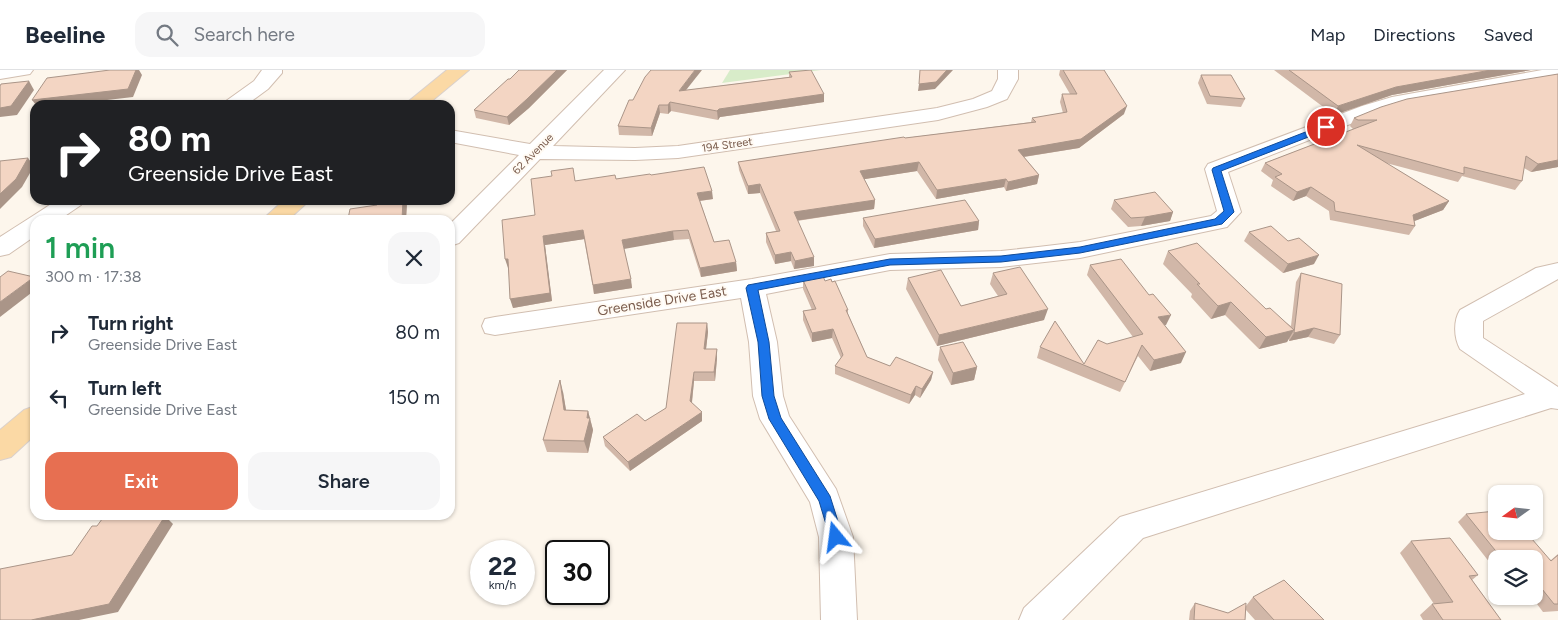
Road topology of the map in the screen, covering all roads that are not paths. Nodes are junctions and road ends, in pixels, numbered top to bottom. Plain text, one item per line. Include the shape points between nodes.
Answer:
1 (23, 70) edge
2 (272, 70) edge
3 (459, 70) edge
4 (615, 70) edge
5 (1008, 70) edge
6 (0, 73) edge
7 (1558, 74) edge
8 (240, 100) edge
9 (420, 100) edge
10 (455, 137) edge
11 (536, 152) junction
12 (65, 205) edge
13 (292, 205) edge
14 (50, 215) edge
15 (280, 215) edge
16 (30, 228) edge
17 (455, 233) edge
18 (0, 248) edge
19 (1558, 272) edge
20 (752, 288) junction
21 (495, 326) dead end
22 (1554, 398) edge
23 (30, 422) edge
24 (0, 448) edge
25 (839, 620) edge
26 (1037, 620) edge

1 - 6 street
2 - 8 street via 261,85
3 - 9 main road
4 - 11 street, 62 Avenue
5 - 11 street, 194 Street via 1008,79 1000,95 938,114 678,152
7 - 20 street, Greenside Drive East via 1399,101 1216,170 1229,212 1218,222 1080,250 1001,259 890,262
10 - 11 street, 194 Street
11 - 17 street, 62 Avenue
12 - 14 street
13 - 15 main road
16 - 18 street
19 - 22 street via 1545,274 1469,317 1470,342
20 - 21 street, Greenside Drive East
20 - 25 street via 763,342 768,396 775,419 825,500 836,537
22 - 26 street via 1132,527
23 - 24 main road

